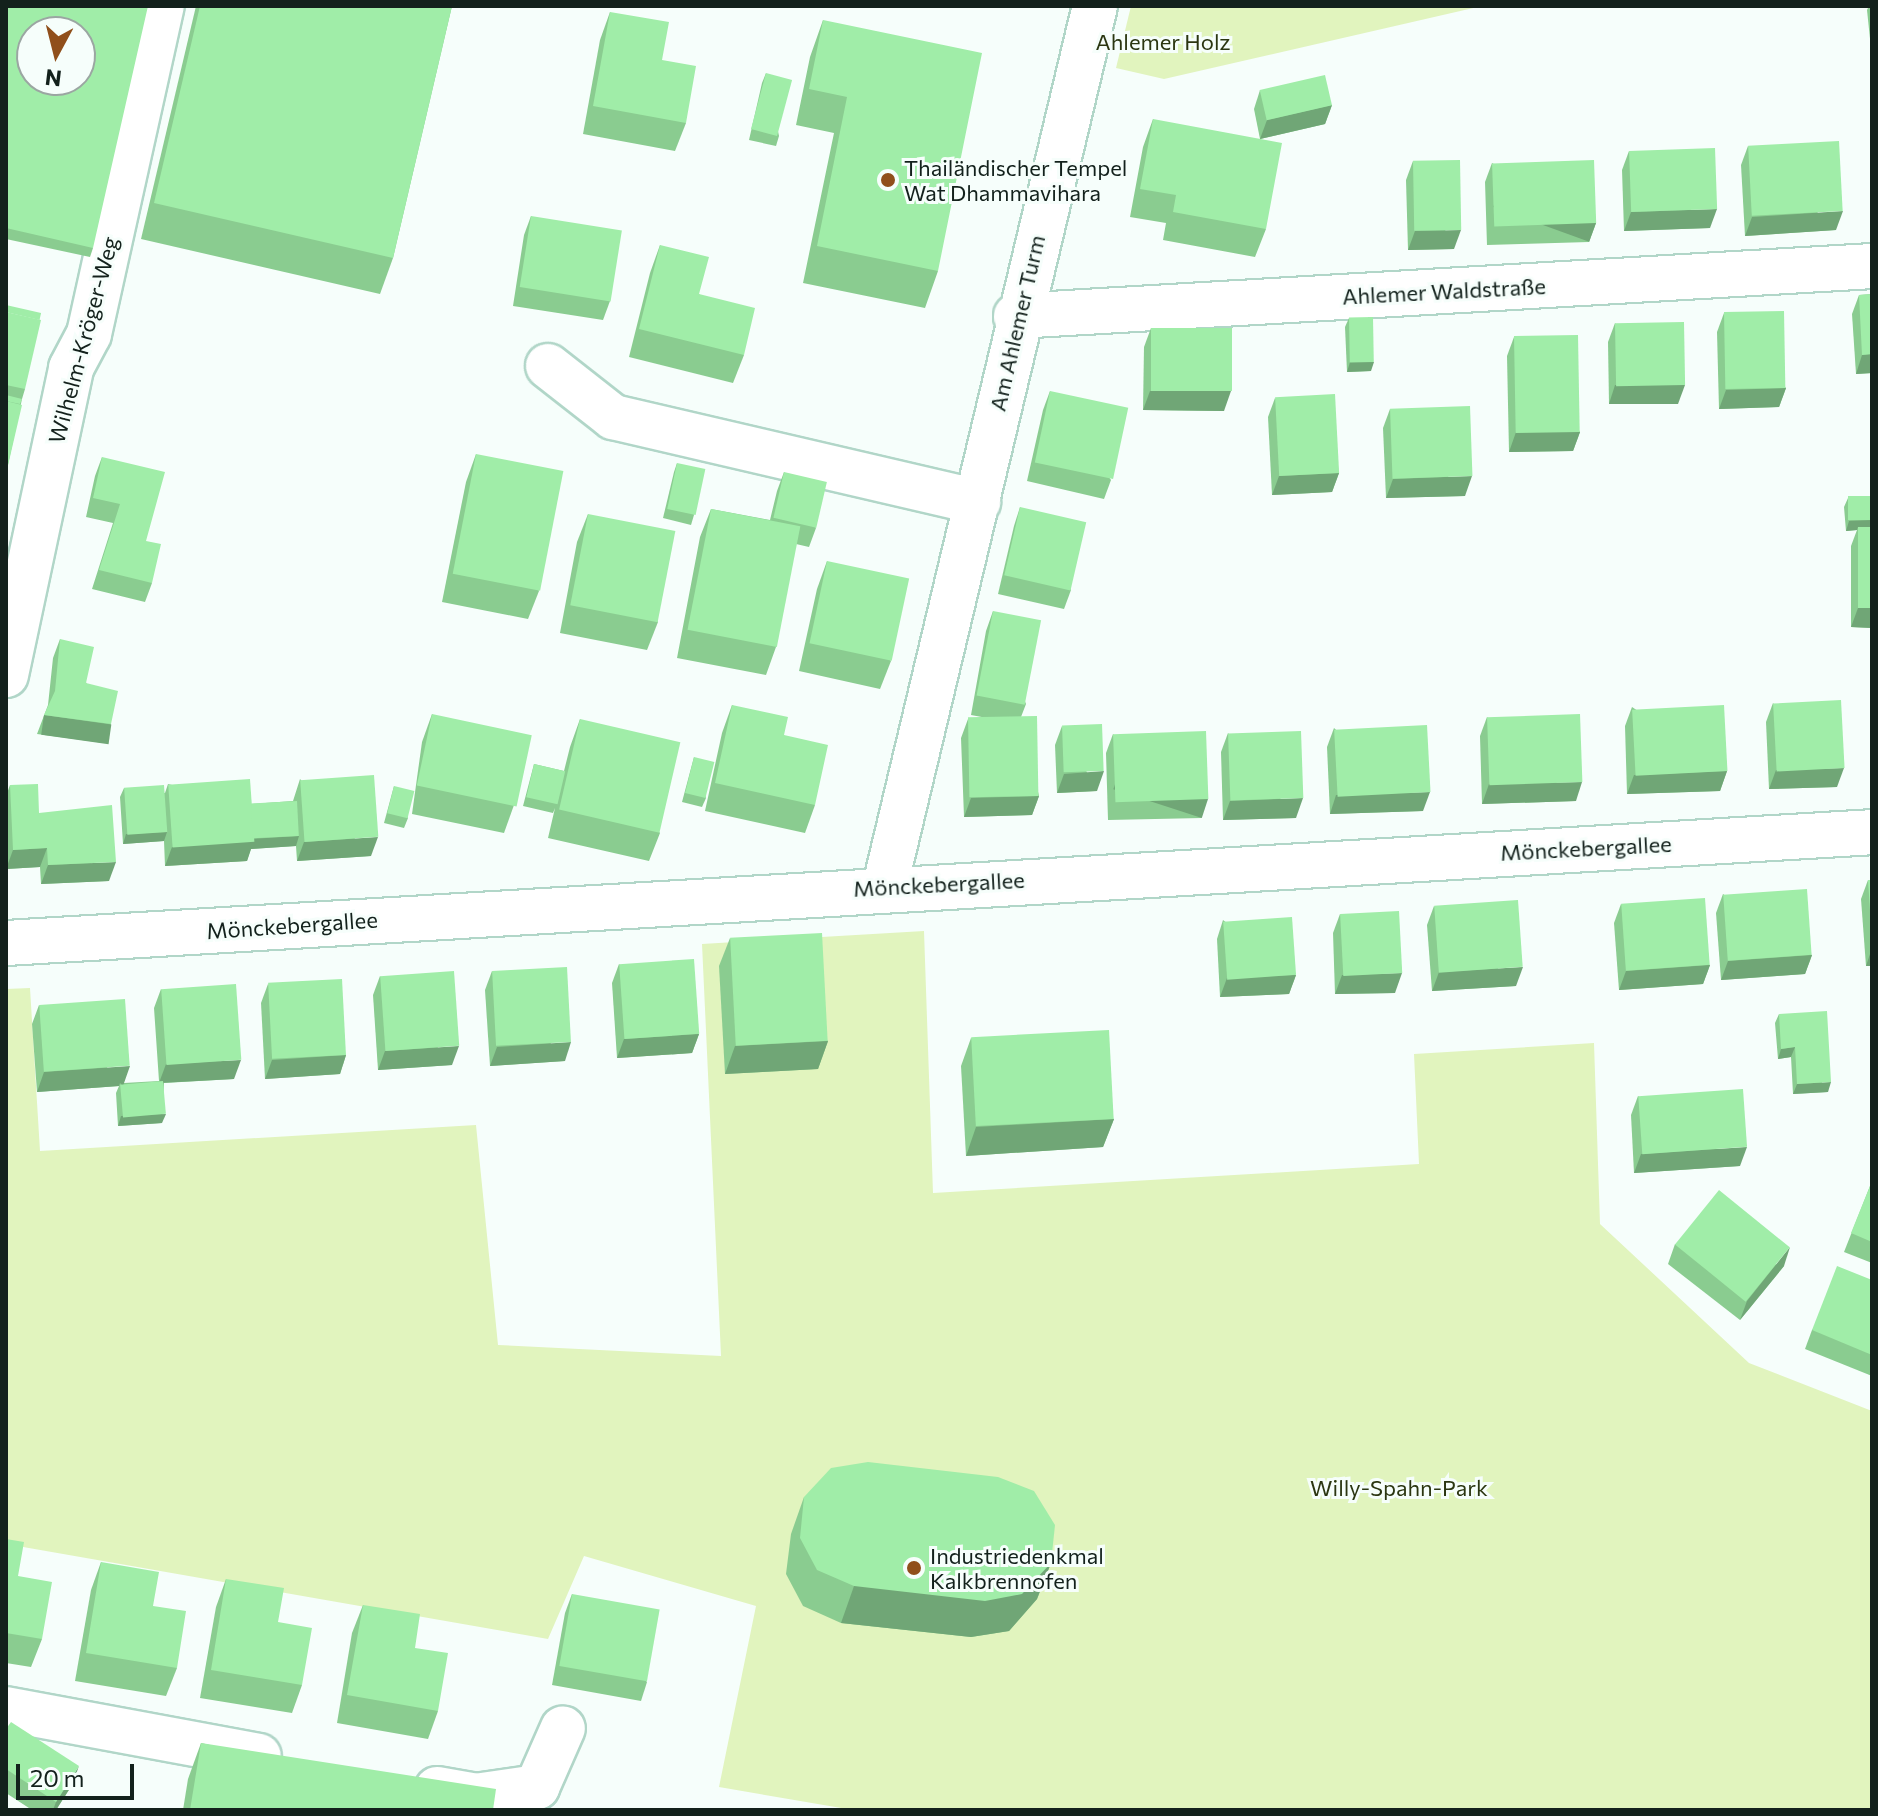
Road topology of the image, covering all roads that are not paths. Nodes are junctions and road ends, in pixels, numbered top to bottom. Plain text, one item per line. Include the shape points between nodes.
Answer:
1 (162, 6) edge
2 (1095, 6) edge
3 (1872, 266) edge
4 (1016, 316) junction
5 (548, 366) dead end
6 (978, 502) junction
7 (6, 675) edge
8 (1872, 832) edge
9 (885, 886) junction
10 (6, 943) edge
11 (6, 1709) edge
12 (563, 1728) dead end
13 (303, 1764) edge
14 (397, 1782) edge

1 - 7 street, Wilhelm-Kröger-Weg via 89,334 71,368
2 - 4 street, Am Ahlemer Turm
3 - 4 street, Ahlemer Waldstraße
4 - 6 street, Am Ahlemer Turm
5 - 6 street via 613,417
6 - 9 street, Am Ahlemer Turm
8 - 9 street, Mönckebergallee
9 - 10 street, Mönckebergallee
11 - 13 street
12 - 14 street via 537,1787 475,1796

